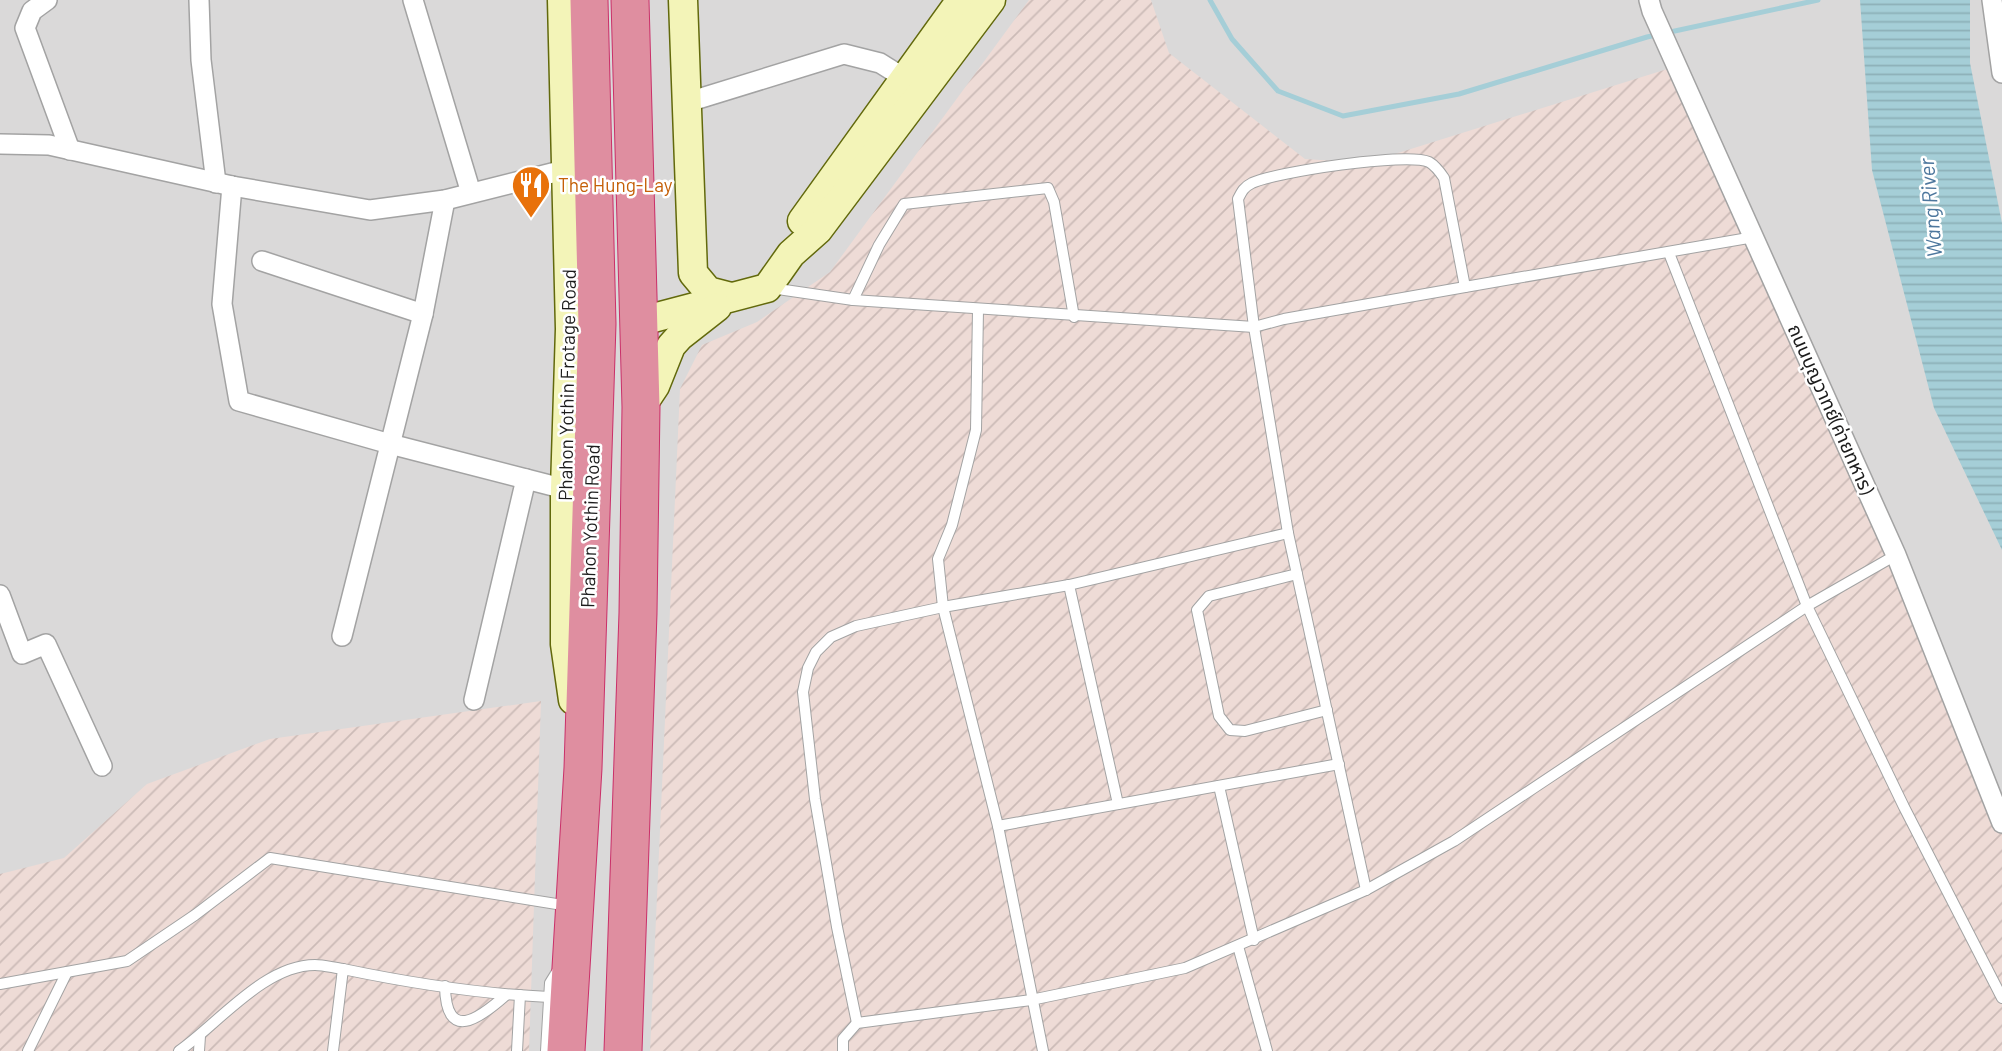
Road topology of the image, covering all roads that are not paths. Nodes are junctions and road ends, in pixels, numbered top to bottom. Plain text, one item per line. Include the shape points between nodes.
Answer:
1 (199, 0) edge
2 (413, 0) edge
3 (562, 0) edge
4 (589, 0) edge
5 (630, 0) edge
6 (652, 0) edge
7 (683, 0) edge
8 (961, 0) edge
9 (991, 0) edge
10 (1992, 0) edge
11 (41, 2) edge
12 (1651, 6) edge
13 (950, 35) junction
14 (631, 38) junction
15 (2002, 73) edge
16 (904, 78) junction
17 (685, 103) junction
18 (0, 144) edge
19 (71, 150) junction
20 (568, 169) junction
21 (224, 184) junction
22 (471, 193) junction
23 (445, 200) junction
24 (1755, 237) junction
25 (1669, 253) junction
26 (791, 254) junction
27 (262, 261) dead end
28 (1465, 287) junction
29 (767, 288) junction
30 (731, 297) junction
31 (853, 300) junction
32 (978, 310) junction
33 (423, 314) junction
34 (1074, 317) junction
35 (638, 322) junction
36 (597, 324) junction
37 (1254, 327) junction
38 (641, 407) junction
39 (390, 444) junction
40 (526, 479) junction
41 (565, 489) junction
42 (1288, 533) junction
43 (1896, 555) junction
44 (1297, 574) junction
45 (1069, 585) junction
46 (0, 595) edge
47 (1807, 606) junction
48 (943, 607) junction
49 (342, 636) dead end
50 (474, 700) dead end
51 (1327, 710) junction
52 (1339, 764) junction
53 (102, 766) dead end
54 (583, 768) junction
55 (1219, 786) junction
56 (1118, 804) junction
57 (2002, 823) edge
58 (998, 825) junction
59 (1366, 890) junction
60 (575, 907) junction
61 (1254, 940) junction
62 (1238, 946) junction
63 (571, 950) junction
64 (342, 969) junction
65 (67, 972) junction
66 (0, 984) edge
67 (445, 986) junction
68 (506, 995) junction
69 (520, 995) junction
70 (549, 997) junction
71 (2002, 998) edge
72 (1031, 1000) junction
73 (857, 1023) junction
74 (200, 1036) junction
75 (28, 1051) edge
76 (178, 1051) edge
77 (199, 1051) edge
78 (333, 1051) edge
79 (517, 1051) edge
80 (546, 1051) edge
81 (566, 1051) edge
82 (623, 1051) edge
83 (843, 1051) edge
84 (1043, 1051) edge
85 (1267, 1051) edge

1 - 21 street via 201,60
2 - 22 street
3 - 20 main road, Phahon Yothin Frotage Road
4 - 36 highway, Phahon Yothin Road
5 - 14 highway
6 - 14 highway
7 - 17 main road
8 - 13 main road
9 - 13 main road
10 - 15 street
11 - 19 street via 26,22 27,37
12 - 24 street, ถนนบุญวาทย์(ค่ายทหาร)
13 - 16 main road
13 - 26 main road via 818,230
14 - 35 highway
16 - 17 street via 880,63 844,54
16 - 26 main road via 802,220
17 - 30 main road via 693,273 708,291
18 - 19 street
19 - 21 street
20 - 22 street
20 - 41 main road, Phahon Yothin Frotage Road
21 - 23 street via 370,210
21 - 39 street via 222,304 239,401
22 - 23 street
23 - 33 street
24 - 25 lane
24 - 43 street, ถนนบุญวาทย์(ค่ายทหาร)
25 - 28 lane
25 - 47 lane
26 - 29 main road
27 - 33 street
28 - 37 lane
28 - 37 lane via 1444,178 1437,168 1428,162 1388,159 1329,167 1255,182 1243,189 1238,199
29 - 30 main road
29 - 31 lane
30 - 35 main road
30 - 38 main road via 671,346
31 - 32 lane
31 - 34 lane via 904,204 1048,188
32 - 34 lane
32 - 48 lane via 976,430 952,525 938,559
33 - 39 street
34 - 37 lane
35 - 36 highway
35 - 38 highway
36 - 54 highway, Phahon Yothin Road
37 - 42 lane
38 - 82 highway
39 - 40 street
39 - 49 street
40 - 41 street
40 - 50 street
41 - 54 main road, Phahon Yothin Frotage Road via 565,644
42 - 44 lane
42 - 45 lane
43 - 47 lane
43 - 57 street, ถนนบุญวาทย์(ค่ายทหาร)
44 - 51 lane
44 - 51 lane via 1209,596 1197,610 1219,716 1230,730 1245,732
45 - 48 lane
45 - 56 lane
46 - 53 street via 22,654 46,644
47 - 59 lane via 1454,841
47 - 71 lane
48 - 58 lane
48 - 73 lane via 831,636 808,668 803,692 815,799
51 - 52 lane
52 - 55 lane
52 - 59 lane
54 - 60 highway, Phahon Yothin Road
55 - 56 lane
55 - 61 lane
56 - 58 lane
58 - 72 lane
59 - 61 lane
60 - 63 highway, Phahon Yothin Road
60 - 65 lane via 270,858 127,961
61 - 62 lane
62 - 72 lane via 1185,968
62 - 85 lane
63 - 70 lane via 550,984
63 - 81 highway, Phahon Yothin Road
64 - 67 lane
64 - 74 lane via 312,965 275,976
64 - 78 lane
65 - 66 lane
65 - 75 lane
67 - 68 lane
67 - 68 lane via 447,1012 463,1020 475,1019
68 - 69 lane
69 - 70 lane
69 - 79 lane
70 - 80 lane
72 - 73 lane
72 - 84 lane
73 - 83 lane via 843,1039
74 - 76 lane
74 - 77 lane

